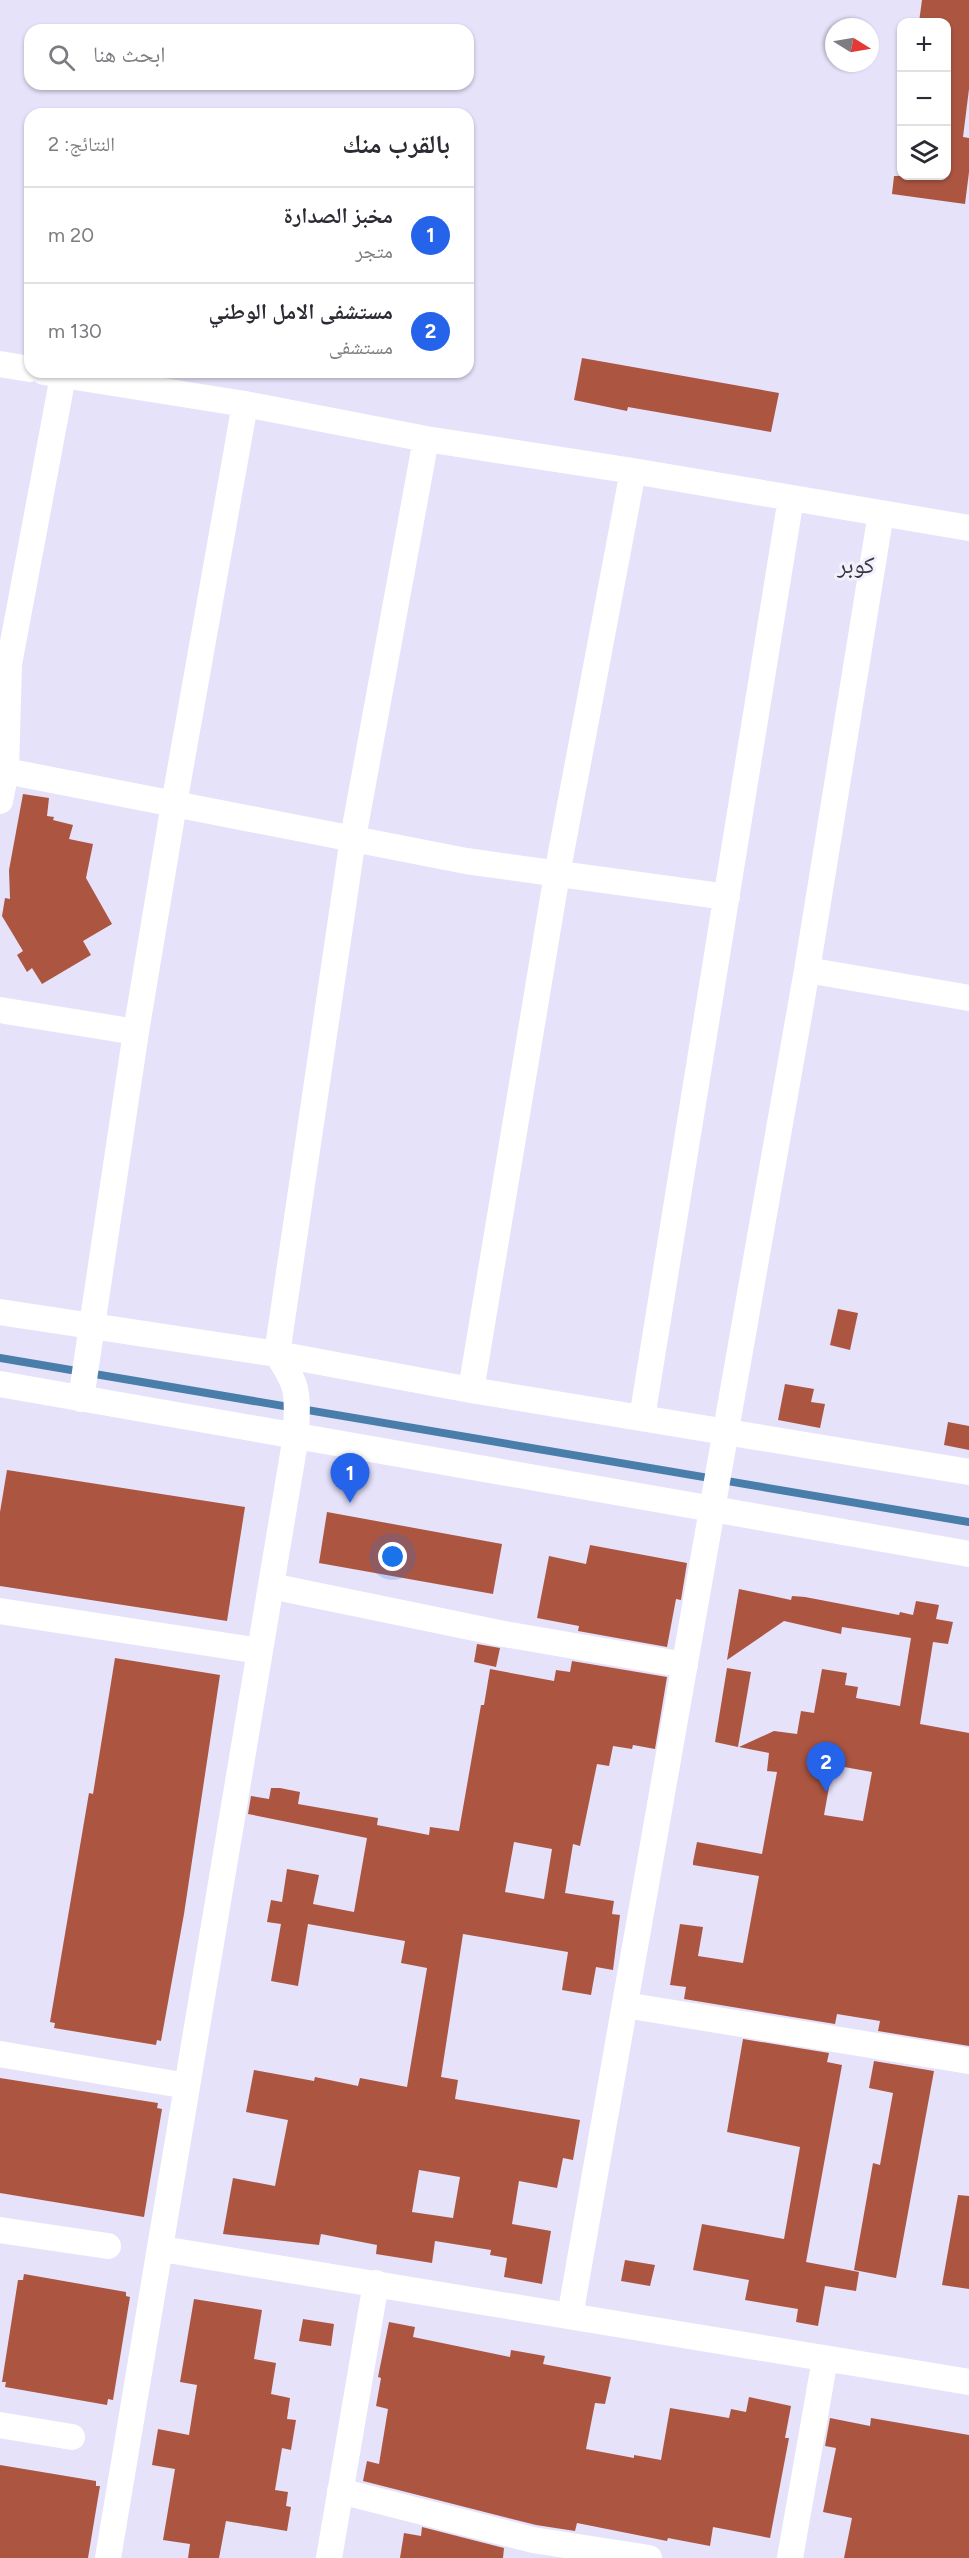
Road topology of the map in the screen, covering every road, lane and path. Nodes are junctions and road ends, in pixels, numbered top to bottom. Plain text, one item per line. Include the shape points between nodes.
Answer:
1 (0, 364) edge
2 (24, 368) edge
3 (52, 378) edge
4 (79, 378) edge
5 (245, 404) junction
6 (426, 439) junction
7 (633, 471) junction
8 (791, 498) junction
9 (881, 513) junction
10 (969, 528) edge
11 (5, 663) edge
12 (6, 771) junction
13 (0, 801) edge
14 (174, 804) junction
15 (353, 838) junction
16 (557, 874) junction
17 (727, 897) junction
18 (807, 970) junction
19 (969, 998) edge
20 (0, 1010) edge
21 (136, 1032) junction
22 (0, 1312) edge
23 (93, 1328) junction
24 (277, 1354) junction
25 (84, 1382) junction
26 (0, 1384) edge
27 (471, 1390) junction
28 (642, 1418) junction
29 (297, 1419) junction
30 (726, 1432) junction
31 (969, 1472) edge
32 (711, 1509) junction
33 (969, 1554) edge
34 (270, 1586) junction
35 (0, 1611) edge
36 (260, 1651) junction
37 (685, 1665) junction
38 (624, 2005) junction
39 (0, 2054) edge
40 (969, 2061) edge
41 (188, 2086) junction
42 (0, 2230) edge
43 (108, 2246) dead end
44 (162, 2249) junction
45 (376, 2283) junction
46 (570, 2316) junction
47 (825, 2359) junction
48 (969, 2382) edge
49 (0, 2425) edge
50 (72, 2437) dead end
51 (340, 2491) junction
52 (531, 2549) edge
53 (108, 2558) edge
54 (329, 2558) edge
55 (649, 2558) edge
56 (790, 2558) edge

1 - 2 street
3 - 11 street
4 - 5 street
5 - 6 street
5 - 14 street
6 - 7 street
6 - 15 street
7 - 8 street
7 - 16 street
8 - 9 street
8 - 17 street
9 - 10 street
9 - 18 street
11 - 12 street
12 - 13 street
12 - 14 street
14 - 15 street
14 - 21 street
15 - 16 street via 466,861
15 - 24 street
16 - 17 street
16 - 27 street
17 - 28 street
18 - 19 street
18 - 30 street
20 - 21 street
21 - 23 street
22 - 23 street
23 - 24 street
23 - 25 street
24 - 27 street
24 - 29 street via 294,1379
25 - 26 street
25 - 29 street
27 - 28 street
28 - 30 street
29 - 32 street
29 - 34 street
30 - 31 street
30 - 32 street
32 - 33 street
32 - 37 street
34 - 36 street
34 - 37 street via 504,1634
35 - 36 street
36 - 41 street
37 - 38 street
38 - 40 street
38 - 46 street
39 - 41 street
41 - 44 street
42 - 43 street
44 - 45 street
44 - 53 street
45 - 46 street
45 - 51 street
46 - 47 street
47 - 48 street
47 - 56 street
49 - 50 street
51 - 52 street
51 - 54 street
52 - 55 street

